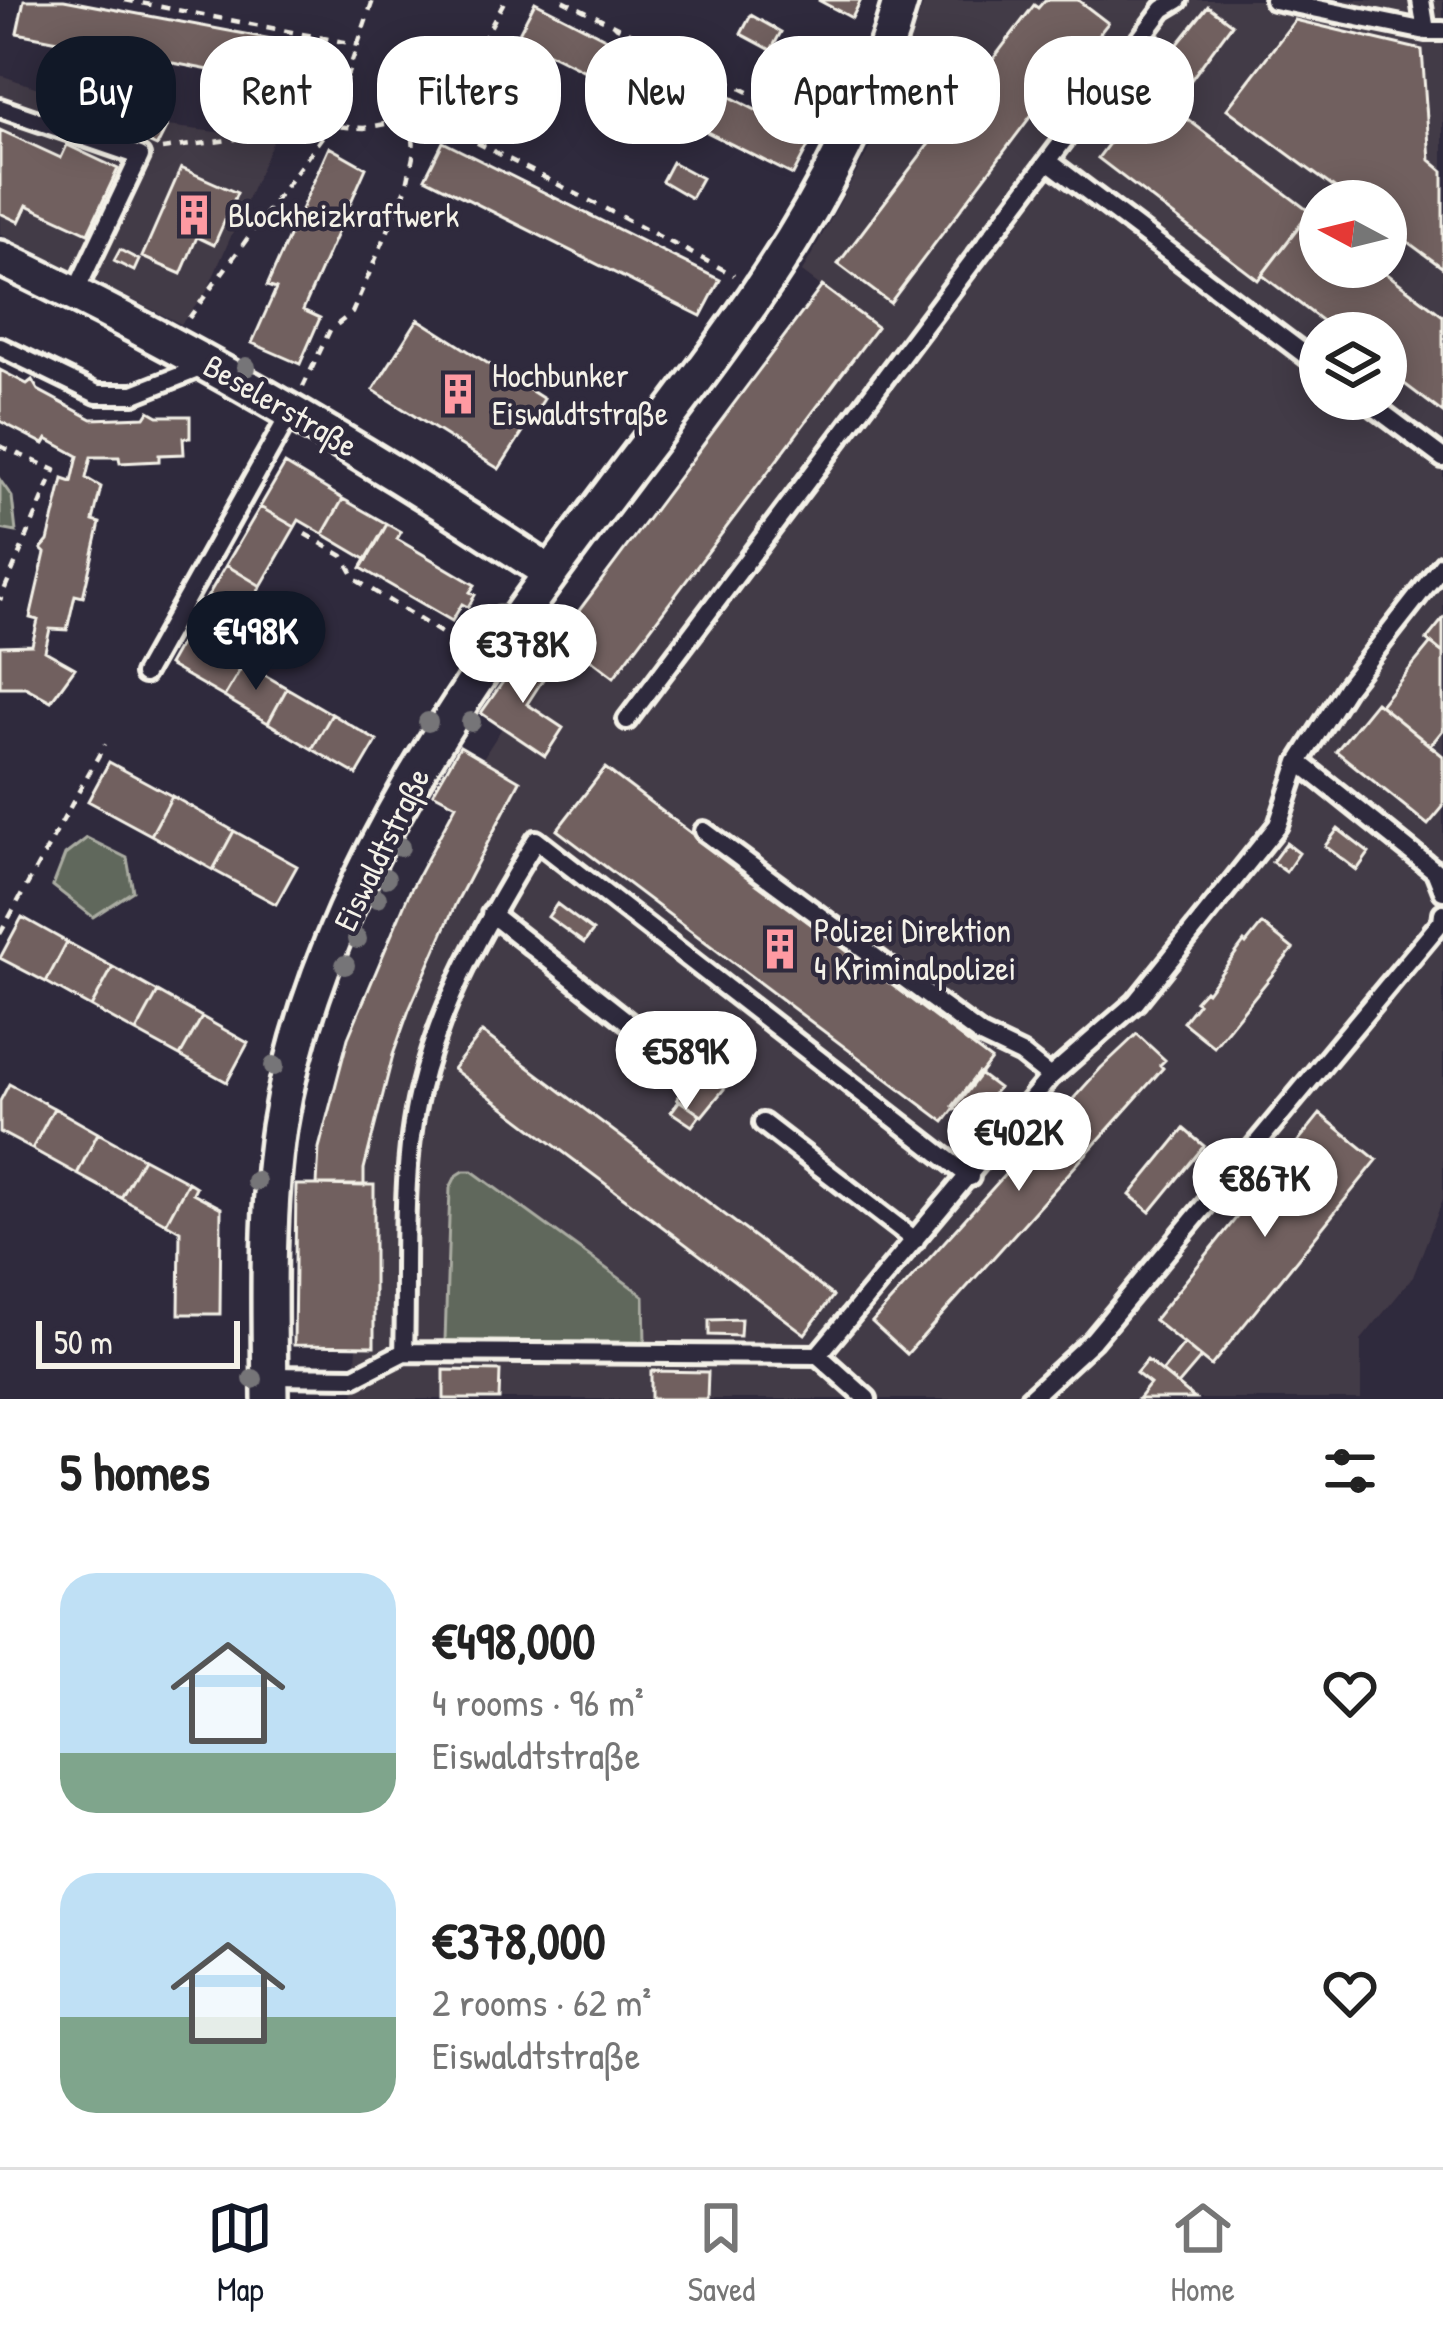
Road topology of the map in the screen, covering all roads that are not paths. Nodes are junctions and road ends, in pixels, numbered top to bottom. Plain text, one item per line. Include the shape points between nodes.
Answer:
1 (901, 0) edge
2 (1178, 0) edge
3 (1274, 0) edge
4 (1421, 0) edge
5 (1434, 31) edge
6 (0, 108) edge
7 (1048, 161) junction
8 (0, 258) edge
9 (75, 293) junction
10 (0, 347) edge
11 (1299, 350) edge
12 (210, 364) junction
13 (292, 410) junction
14 (1392, 420) edge
15 (1443, 458) edge
16 (1443, 564) edge
17 (550, 573) junction
18 (144, 674) dead end
19 (627, 720) dead end
20 (1299, 762) junction
21 (704, 831) dead end
22 (1443, 891) edge
23 (1443, 913) edge
24 (491, 914) junction
25 (661, 1048) dead end
26 (1050, 1077) junction
27 (763, 1123) dead end
28 (970, 1177) junction
29 (915, 1240) junction
30 (404, 1352) junction
31 (818, 1355) junction
32 (270, 1388) edge
33 (867, 1399) edge
34 (1030, 1399) edge

1 - 17 street, Eiswaldtstraße via 860,116 774,274
2 - 7 lane via 1163,9
3 - 5 lane
4 - 5 lane
6 - 9 lane via 140,155
7 - 11 lane
7 - 19 lane
8 - 9 street, Beselerstraße
9 - 12 street, Beselerstraße
10 - 12 lane via 97,394 134,394
12 - 13 street, Beselerstraße
13 - 17 street, Beselerstraße
13 - 18 lane
14 - 15 lane
16 - 20 lane
17 - 32 street, Eiswaldtstraße via 396,811 303,1025 275,1161
20 - 22 lane via 1435,871
20 - 26 lane via 1278,825 1136,1002
21 - 26 lane via 980,1035
23 - 34 lane via 1093,1340
24 - 25 lane
24 - 28 lane via 536,840
24 - 30 lane via 455,986 418,1094
26 - 28 lane
27 - 29 lane
28 - 29 lane
29 - 31 lane
30 - 31 lane
30 - 32 lane via 355,1377
31 - 33 lane

